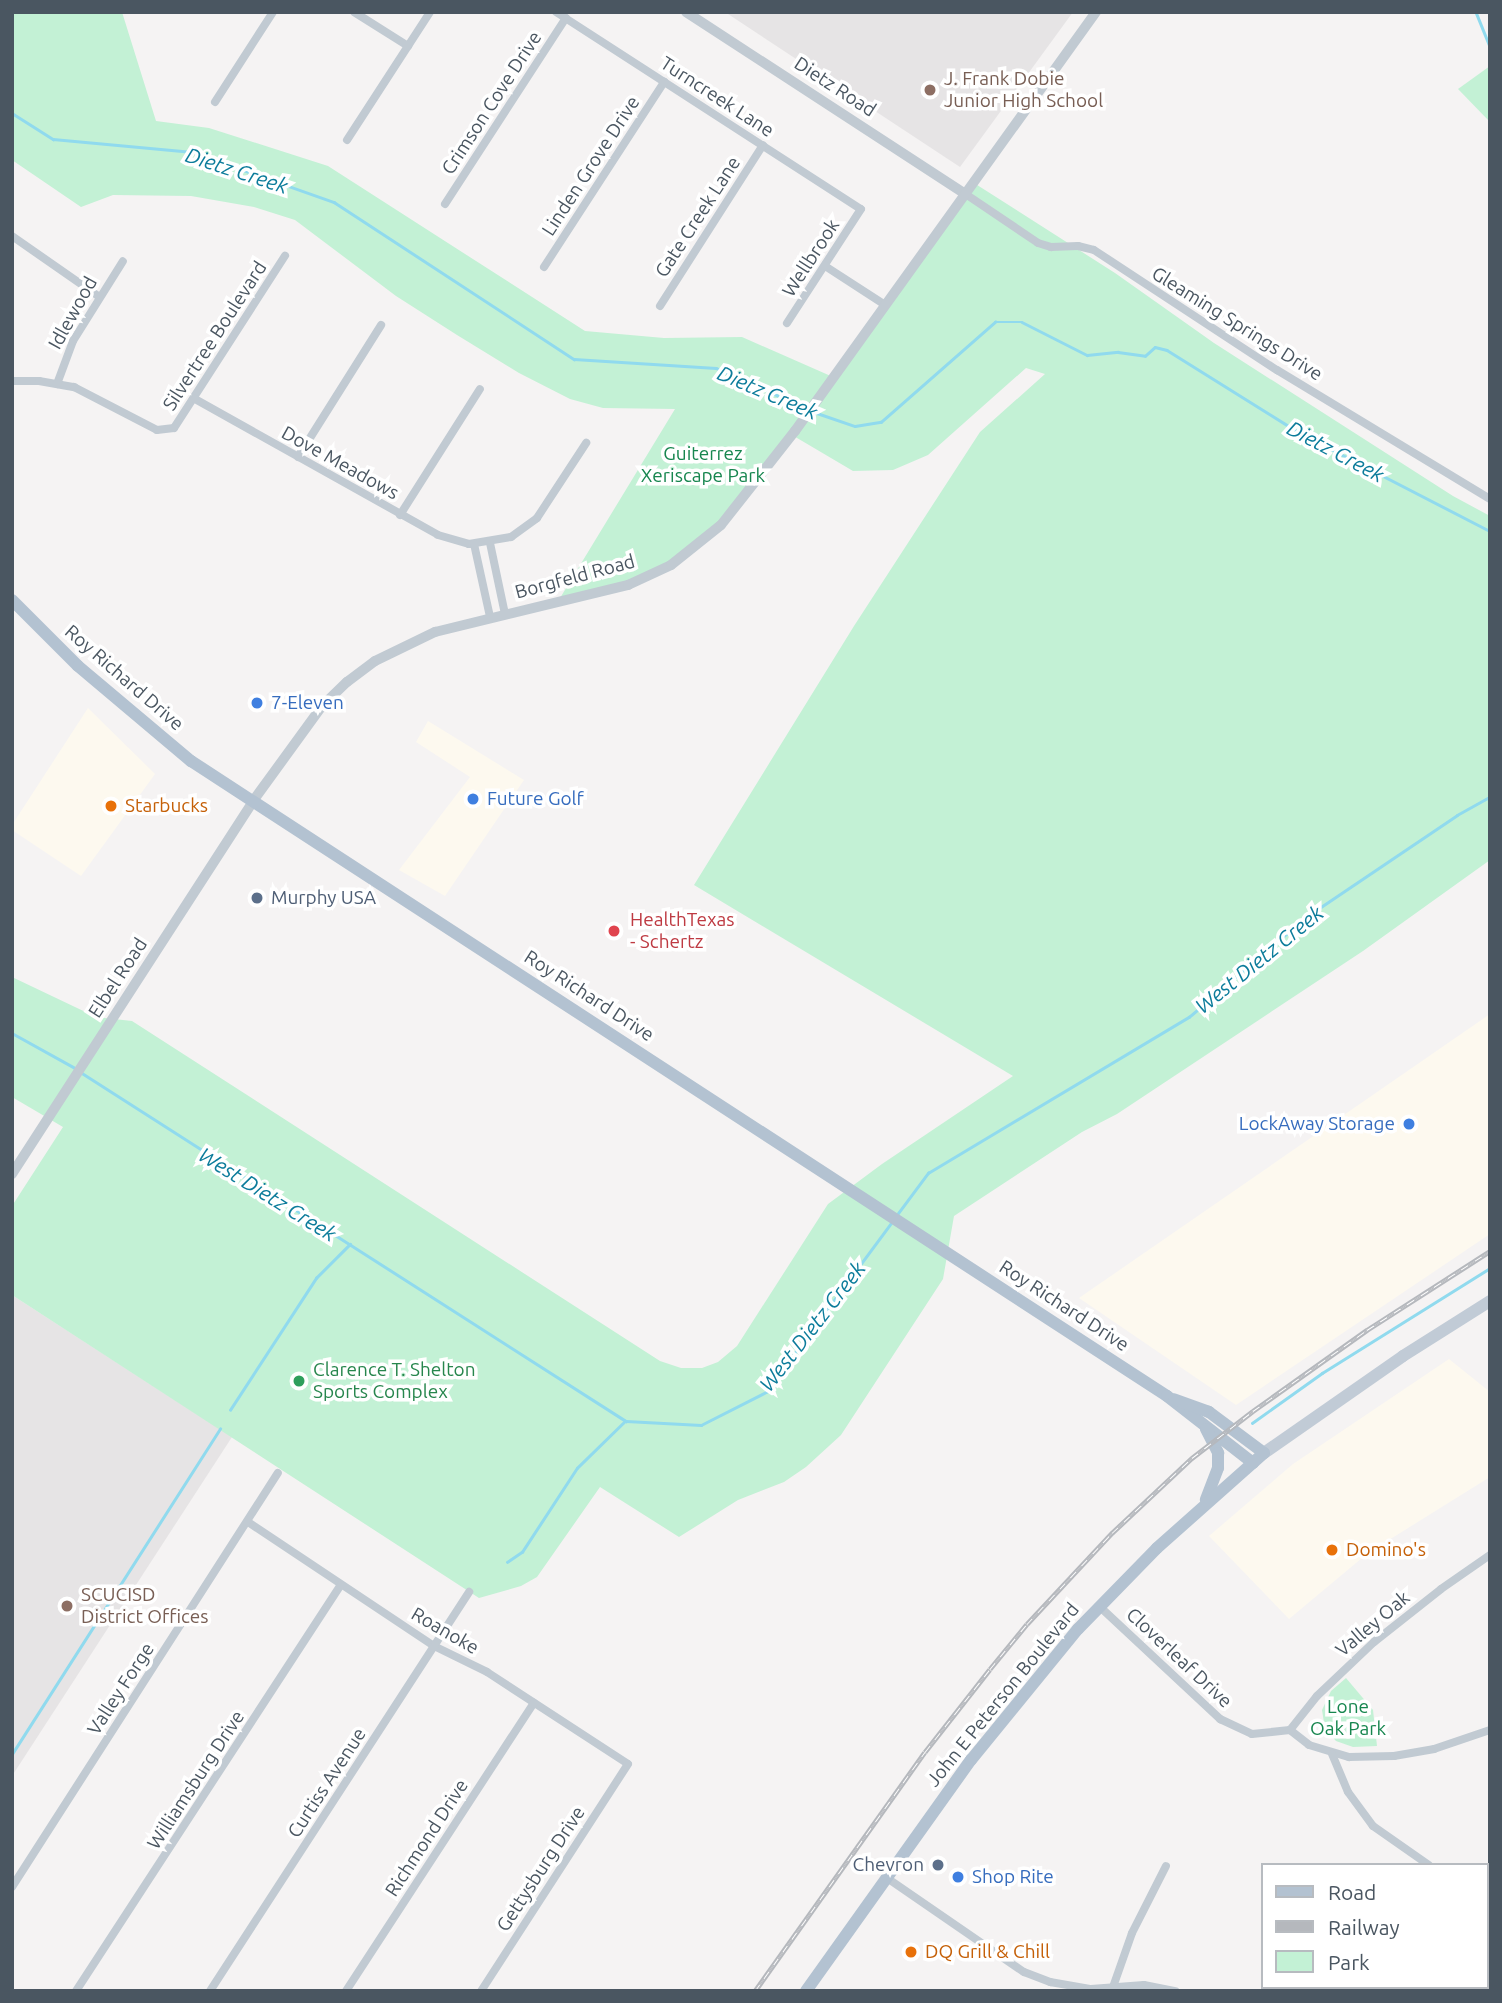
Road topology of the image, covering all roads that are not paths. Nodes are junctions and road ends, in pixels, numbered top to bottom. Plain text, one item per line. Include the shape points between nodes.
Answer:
1 (273, 12) edge
2 (354, 12) edge
3 (430, 12) edge
4 (556, 12) edge
5 (687, 12) edge
6 (1096, 12) edge
7 (566, 19) junction
8 (408, 46) junction
9 (664, 82) junction
10 (215, 102) dead end
11 (347, 140) dead end
12 (762, 145) junction
13 (964, 193) junction
14 (444, 204) dead end
15 (861, 209) joint
16 (12, 236) edge
17 (285, 256) dead end
18 (123, 261) dead end
19 (825, 265) junction
20 (544, 267) dead end
21 (98, 296) junction
22 (885, 305) junction
23 (660, 306) dead end
24 (787, 323) dead end
25 (381, 325) dead end
26 (12, 381) edge
27 (57, 384) junction
28 (480, 389) dead end
29 (195, 399) junction
30 (586, 443) dead end
31 (298, 457) junction
32 (1490, 499) edge
33 (400, 514) junction
34 (487, 543) junction
35 (474, 544) junction
36 (13, 603) edge
37 (505, 614) junction
38 (490, 617) junction
39 (253, 802) junction
40 (12, 1174) edge
41 (1490, 1301) edge
42 (1167, 1396) junction
43 (1203, 1426) junction
44 (1264, 1453) junction
45 (1252, 1463) junction
46 (278, 1473) dead end
47 (1203, 1506) junction
48 (248, 1522) junction
49 (1490, 1555) edge
50 (341, 1585) junction
51 (469, 1592) dead end
52 (1099, 1606) junction
53 (434, 1646) junction
54 (534, 1703) junction
55 (1290, 1730) junction
56 (1490, 1730) edge
57 (1332, 1754) junction
58 (628, 1764) joint
59 (1426, 1863) edge
60 (1166, 1866) dead end
61 (887, 1878) junction
62 (12, 1887) edge
63 (1112, 1987) junction
64 (76, 1991) edge
65 (210, 1991) edge
66 (346, 1991) edge
67 (481, 1991) edge
68 (806, 1991) edge
69 (1175, 1991) edge

1 - 10 street
2 - 8 street
3 - 8 street
4 - 7 street, Turncreek Lane
5 - 13 street, Dietz Road
6 - 13 street, Borgfeld Road
7 - 9 street, Turncreek Lane
7 - 14 street, Crimson Cove Drive
8 - 11 street
9 - 12 street, Turncreek Lane
9 - 20 street, Linden Grove Drive
12 - 15 street, Turncreek Lane
12 - 23 street, Gate Creek Lane
13 - 22 street, Borgfeld Road
13 - 32 street, Gleaming Springs Drive via 1038,243 1094,250 1277,370
15 - 19 street, Wellbrook
16 - 21 street
17 - 29 street, Silvertree Boulevard
18 - 21 street, Idlewood
19 - 22 street
19 - 24 street, Wellbrook
21 - 27 street, Idlewood via 73,341
22 - 37 street, Borgfeld Road via 721,525 671,565 613,589
25 - 31 street
26 - 27 street, Silvertree Boulevard
27 - 29 street, Silvertree Boulevard via 93,395 157,430 174,428
28 - 33 street
29 - 31 street, Dove Meadows
30 - 34 street via 537,518 511,537
31 - 33 street, Dove Meadows
33 - 35 street, Dove Meadows via 452,541
34 - 35 street, Dove Meadows
34 - 37 street
35 - 38 street
36 - 39 main road, Roy Richard Drive via 152,730
37 - 38 street, Borgfeld Road
38 - 39 street, Borgfeld Road via 435,632 353,677 306,725
39 - 40 street, Elbel Road
39 - 42 main road, Roy Richard Drive
41 - 44 main road
42 - 43 main road, Roy Richard Drive
42 - 44 main road, Roy Richard Drive via 1209,1412
43 - 45 main road, Roy Richard Drive
43 - 47 main road via 1219,1453 1214,1484
44 - 45 main road, John E Peterson Boulevard
45 - 47 main road, John E Peterson Boulevard
46 - 48 street, Valley Forge
47 - 52 main road, John E Peterson Boulevard
48 - 50 street, Roanoke
48 - 62 street, Valley Forge
49 - 55 street, Valley Oak via 1374,1642 1317,1696
50 - 53 street, Roanoke
50 - 64 street, Williamsburg Drive
51 - 53 street, Curtiss Avenue
52 - 55 street, Cloverleaf Drive via 1220,1719 1252,1734
52 - 61 main road, John E Peterson Boulevard via 971,1760
53 - 54 street, Roanoke
53 - 65 street, Curtiss Avenue
54 - 58 street, Roanoke
54 - 66 street, Richmond Drive
55 - 57 street via 1309,1745
56 - 57 street via 1434,1749 1394,1756
57 - 59 street via 1348,1792 1373,1826
58 - 67 street, Gettysburg Drive
60 - 63 street via 1132,1933
61 - 63 street via 1024,1972 1068,1987
61 - 68 main road, John E Peterson Boulevard
63 - 69 street

